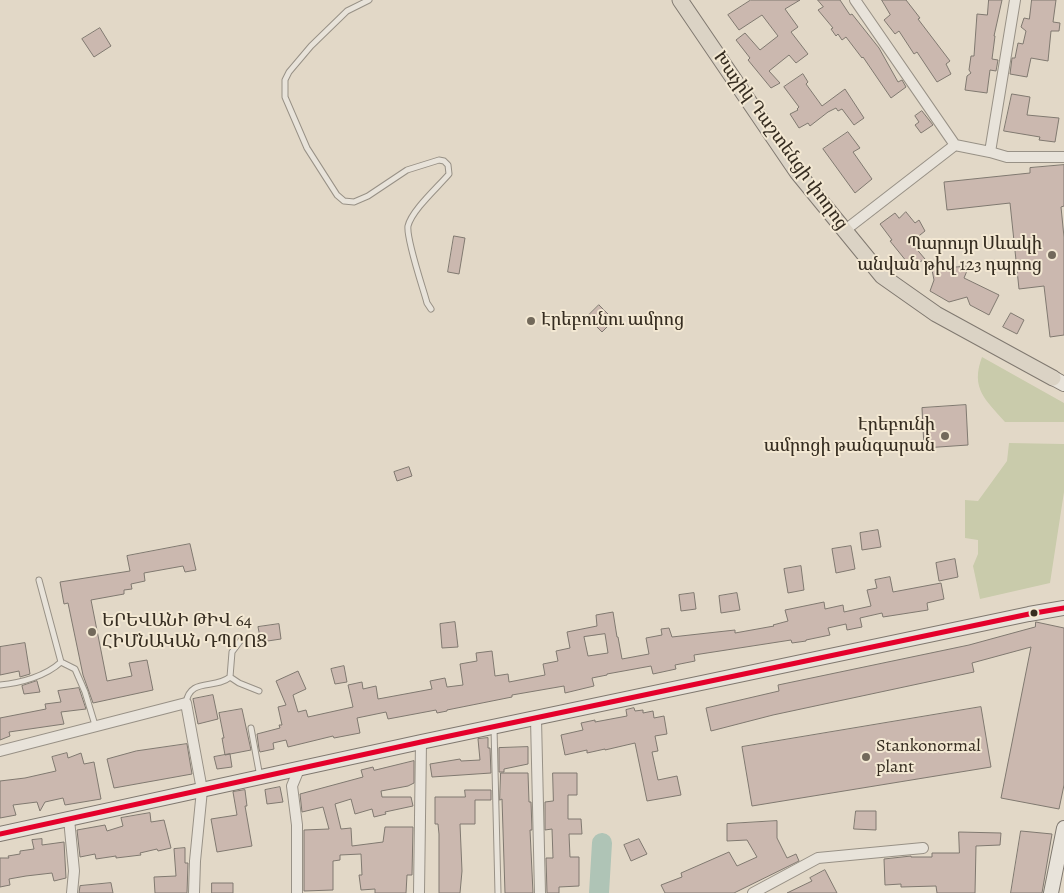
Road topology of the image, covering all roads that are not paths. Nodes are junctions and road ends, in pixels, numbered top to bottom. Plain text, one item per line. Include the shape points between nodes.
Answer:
1 (368, 0) edge
2 (680, 0) edge
3 (855, 0) edge
4 (1015, 0) edge
5 (955, 144) junction
6 (990, 152) junction
7 (1064, 157) edge
8 (844, 231) junction
9 (431, 309) dead end
10 (1060, 377) edge
11 (39, 580) dead end
12 (1064, 608) edge
13 (241, 640) dead end
14 (61, 662) junction
15 (230, 677) junction
16 (0, 685) edge
17 (259, 691) dead end
18 (186, 703) junction
19 (536, 719) junction
20 (95, 725) junction
21 (494, 727) junction
22 (251, 728) dead end
23 (421, 742) junction
24 (0, 751) edge
25 (299, 769) junction
26 (260, 778) junction
27 (202, 790) junction
28 (69, 819) junction
29 (1064, 828) edge
30 (0, 834) edge
31 (923, 848) dead end
32 (72, 893) edge
33 (194, 893) edge
34 (297, 893) edge
35 (419, 893) edge
36 (498, 893) edge
37 (540, 893) edge
38 (753, 893) edge
39 (1051, 893) edge

1 - 9 lane via 347,12 288,72 285,96 307,148 344,201 354,202 368,196 407,170 439,160 448,165 449,174 414,214 408,227
2 - 8 main road, Խաչիկ Դաշտենցի փողոց via 798,172
3 - 5 street
4 - 6 street
5 - 6 street
5 - 8 street
6 - 7 street via 1007,157
8 - 10 main road, Խաչիկ Դաշտենցի փողոց via 882,276 936,314
11 - 14 lane
12 - 19 main road
13 - 15 lane via 232,652
14 - 16 lane via 40,675
14 - 20 lane via 75,669
15 - 17 lane
15 - 18 lane via 226,681 194,688 188,693
18 - 20 street
18 - 27 street
19 - 21 main road
19 - 37 street
20 - 24 street
21 - 23 main road
21 - 36 lane
22 - 26 lane
23 - 25 main road
23 - 35 street
25 - 26 main road
25 - 34 street via 292,786 297,825
26 - 27 main road
27 - 28 main road
27 - 33 street
28 - 30 main road
28 - 32 street via 74,871
29 - 39 main road
31 - 38 street via 818,858

